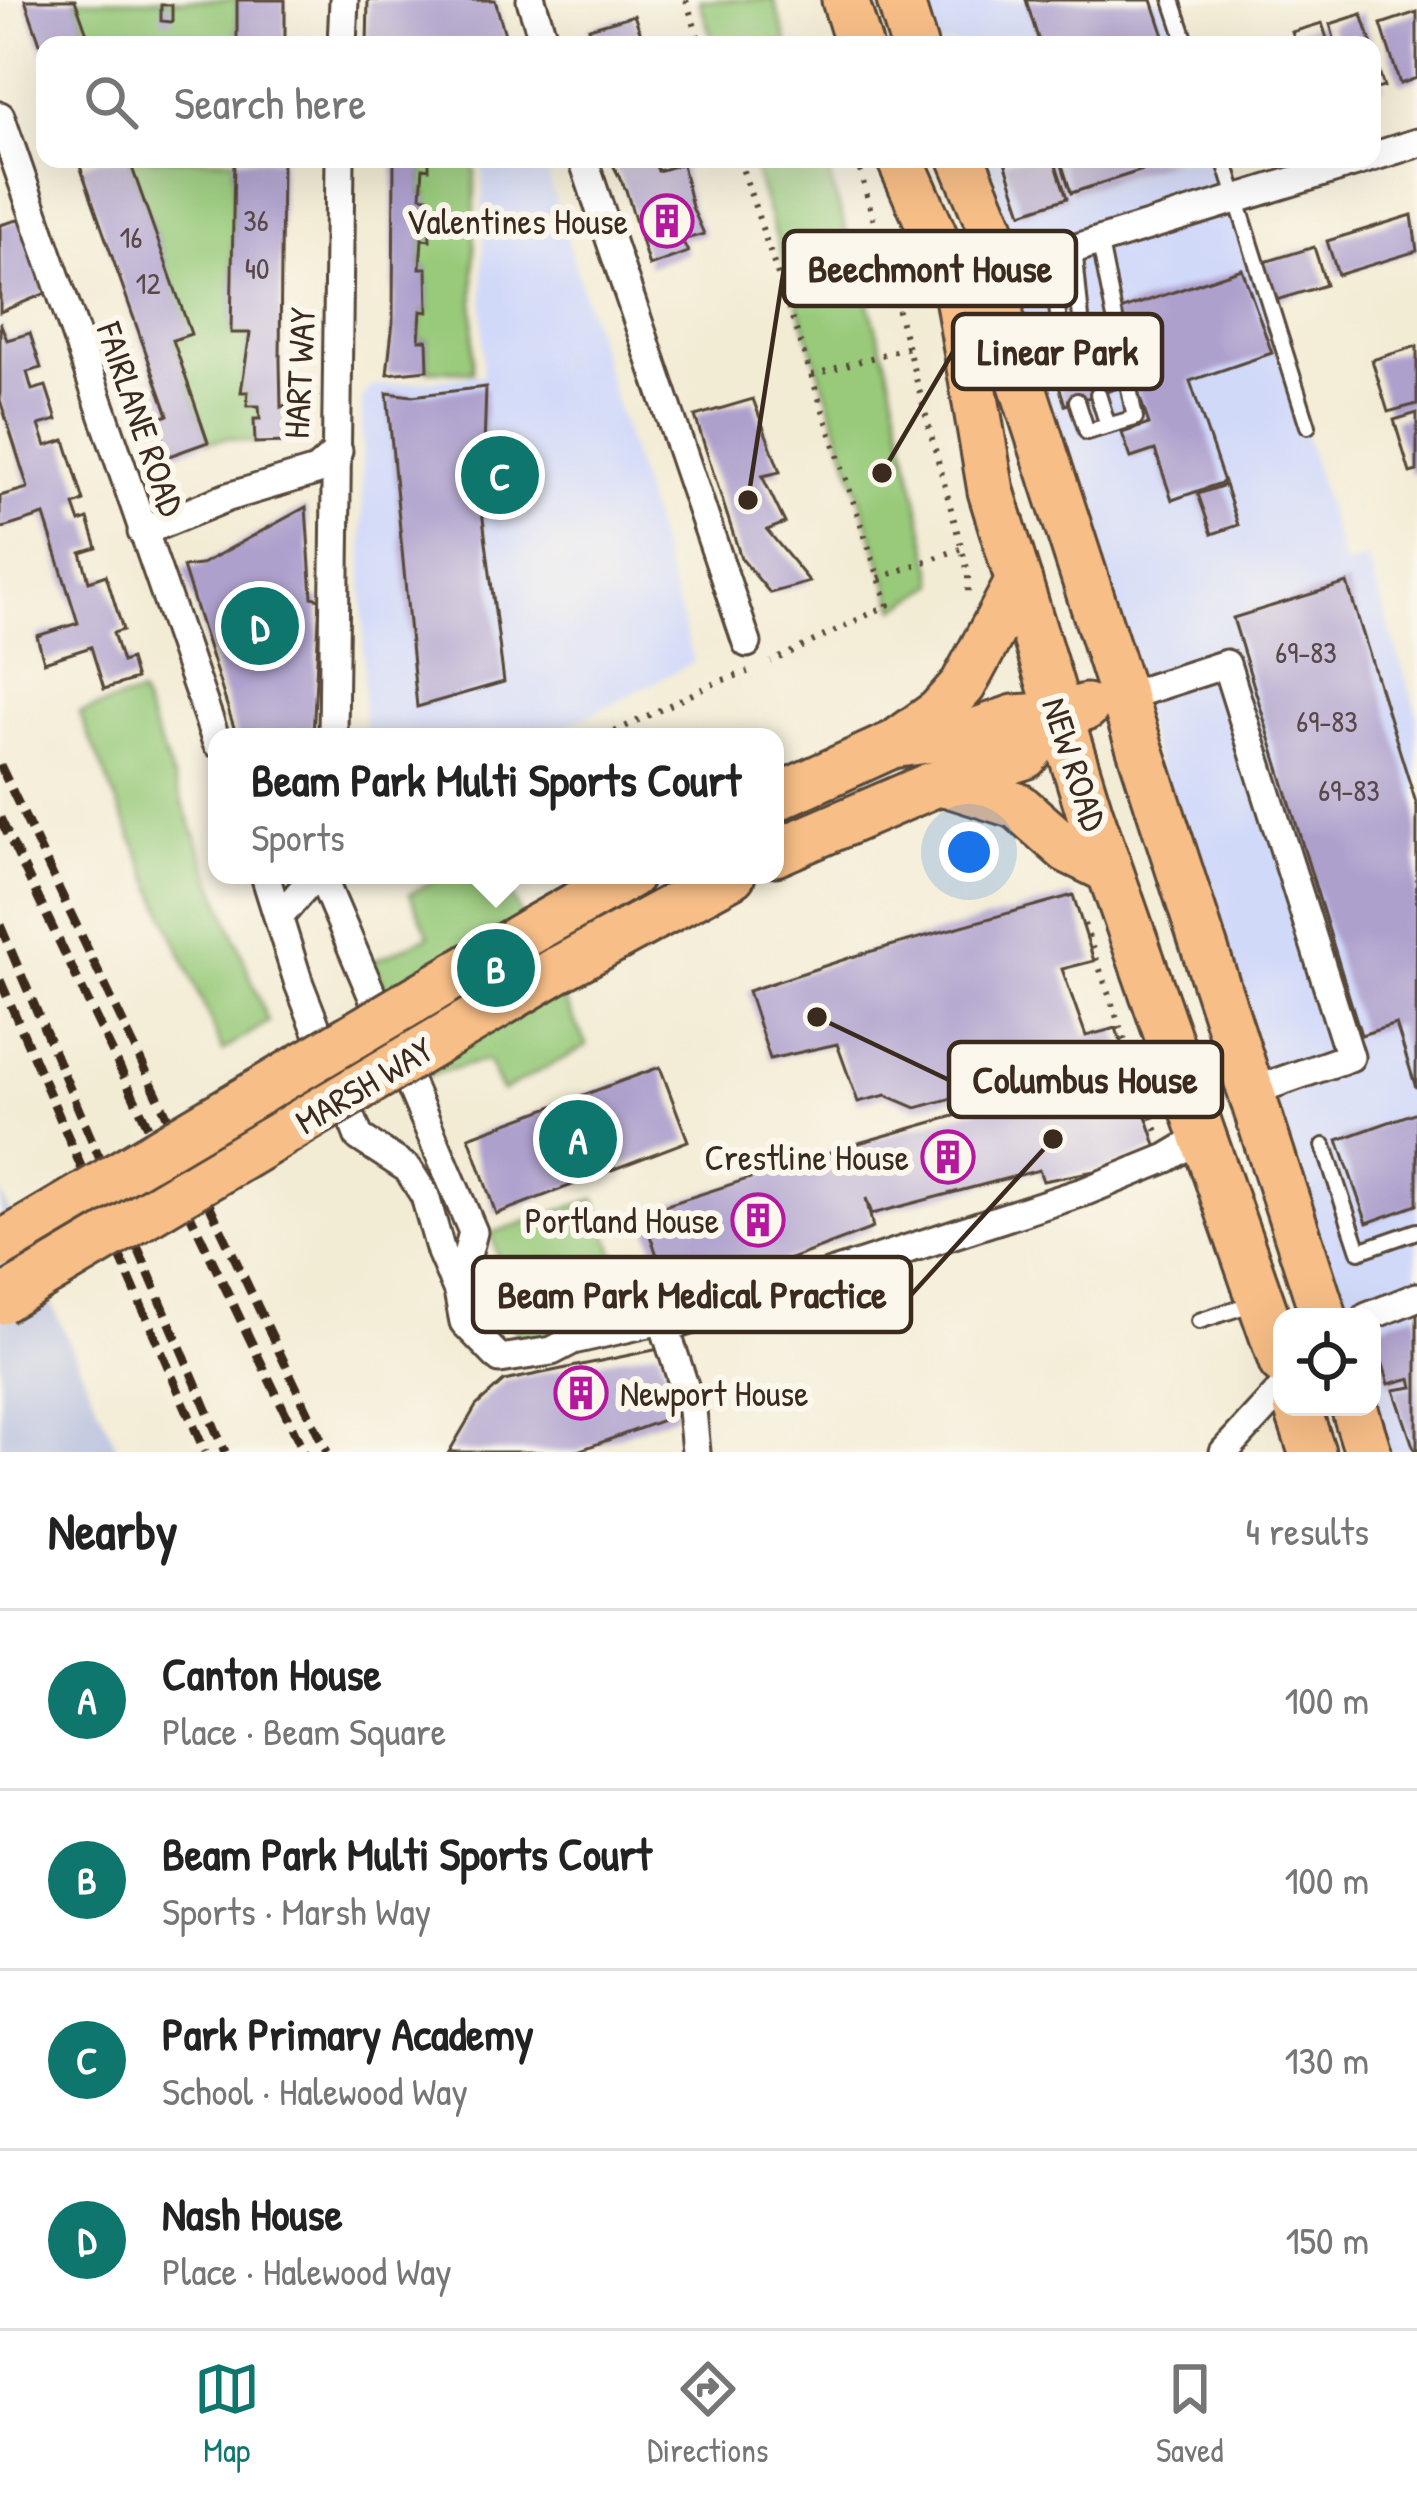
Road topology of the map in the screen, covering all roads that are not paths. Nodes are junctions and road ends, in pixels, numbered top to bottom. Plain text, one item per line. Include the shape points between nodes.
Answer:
1 (344, 0) edge
2 (530, 0) edge
3 (845, 0) edge
4 (900, 0) edge
5 (1172, 0) edge
6 (343, 36) edge
7 (542, 36) edge
8 (856, 36) edge
9 (911, 36) edge
10 (1184, 36) edge
11 (2, 126) edge
12 (1417, 143) edge
13 (1381, 154) edge
14 (340, 168) edge
15 (586, 168) edge
16 (904, 168) edge
17 (966, 168) edge
18 (1227, 168) edge
19 (1336, 168) edge
20 (1237, 198) junction
21 (1075, 246) junction
22 (1008, 269) junction
23 (956, 285) junction
24 (1084, 349) dead end
25 (1063, 356) dead end
26 (1098, 394) dead end
27 (1077, 401) dead end
28 (1108, 426) junction
29 (1308, 426) dead end
30 (338, 451) junction
31 (142, 532) junction
32 (1019, 581) junction
33 (755, 640) dead end
34 (1124, 697) junction
35 (1059, 715) junction
36 (212, 728) edge
37 (333, 728) edge
38 (892, 745) junction
39 (943, 782) junction
40 (784, 794) edge
41 (784, 849) edge
42 (1109, 870) junction
43 (268, 884) edge
44 (312, 884) edge
45 (322, 884) edge
46 (614, 884) edge
47 (715, 884) edge
48 (283, 927) junction
49 (1254, 1105) junction
50 (1324, 1146) dead end
51 (1185, 1147) junction
52 (1417, 1231) edge
53 (0, 1245) edge
54 (458, 1292) junction
55 (1417, 1297) edge
56 (0, 1301) edge
57 (1262, 1301) junction
58 (1321, 1308) edge
59 (1381, 1311) edge
60 (1199, 1321) dead end
61 (665, 1328) junction
62 (1273, 1335) edge
63 (1273, 1373) edge
64 (1300, 1416) edge
65 (1357, 1416) edge
66 (696, 1452) edge
67 (1224, 1452) edge
68 (1312, 1452) edge
69 (1368, 1452) edge

1 - 6 street
2 - 7 street
3 - 8 main road
4 - 9 main road
5 - 10 lane
11 - 31 street, FAIRLANE ROAD
12 - 13 street
14 - 30 street, HART WAY
15 - 33 street
16 - 23 main road, NEW ROAD
17 - 22 main road, NEW ROAD
18 - 20 lane
19 - 20 street
20 - 21 street
20 - 29 lane
21 - 22 street
21 - 24 lane
21 - 25 lane
21 - 28 lane via 1135,418
22 - 23 street
22 - 34 main road, NEW ROAD via 999,313
23 - 32 main road, NEW ROAD via 991,491
26 - 28 lane
27 - 28 lane via 1088,432
30 - 31 street, HART WAY via 316,470
30 - 37 street
31 - 36 street, FAIRLANE ROAD
32 - 35 main road, NEW ROAD
32 - 38 main road via 963,685
34 - 35 main road
34 - 49 main road, NEW ROAD
34 - 49 street via 1226,664 1350,1057
35 - 38 main road
35 - 39 main road via 1025,756
35 - 42 main road, NEW ROAD
38 - 40 main road
39 - 41 main road
39 - 42 main road via 1018,806 1068,850
42 - 51 main road, NEW ROAD
43 - 48 street
44 - 48 street
45 - 54 street via 473,1232
46 - 53 main road, MARSH WAY, bridge
47 - 56 main road, MARSH WAY, bridge
48 - 54 street via 359,1137 408,1169
49 - 51 main road
49 - 58 main road, NEW ROAD
50 - 52 lane via 1359,1251
51 - 57 main road, NEW ROAD
51 - 61 street via 1086,1191
54 - 61 street via 464,1322 500,1359 662,1320
55 - 59 street
57 - 60 lane
57 - 62 main road, NEW ROAD
61 - 66 street via 692,1410
63 - 67 street
64 - 68 main road
65 - 69 main road

